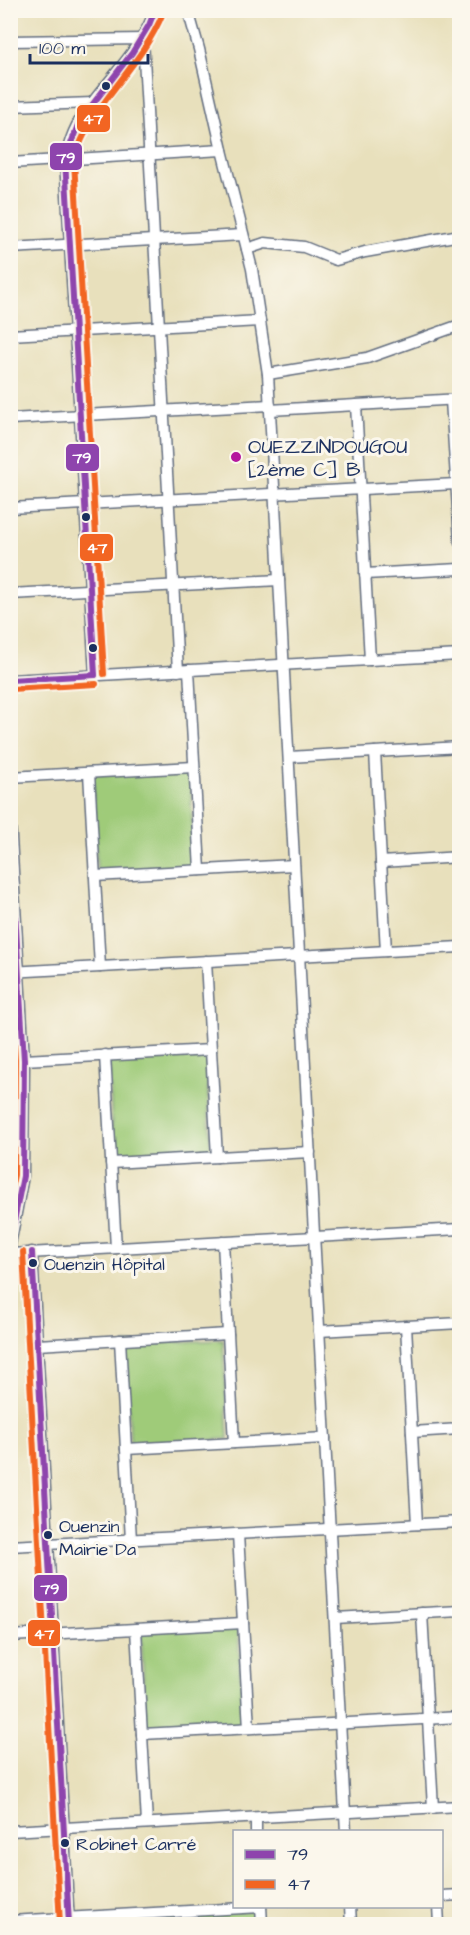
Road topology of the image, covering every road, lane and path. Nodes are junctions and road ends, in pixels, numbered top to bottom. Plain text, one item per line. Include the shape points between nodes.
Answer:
1 (156, 10) edge
2 (188, 10) edge
3 (143, 39) junction
4 (10, 41) edge
5 (93, 103) junction
6 (10, 106) edge
7 (222, 150) junction
8 (149, 155) junction
9 (65, 160) junction
10 (10, 163) edge
11 (243, 235) junction
12 (459, 235) edge
13 (154, 240) junction
14 (70, 245) junction
15 (10, 248) edge
16 (247, 249) junction
17 (260, 321) junction
18 (459, 326) edge
19 (159, 327) junction
20 (75, 331) junction
21 (10, 335) edge
22 (268, 374) junction
23 (455, 399) edge
24 (356, 405) junction
25 (270, 407) junction
26 (164, 411) junction
27 (80, 416) junction
28 (10, 419) edge
29 (456, 484) junction
30 (361, 489) junction
31 (274, 494) junction
32 (168, 500) junction
33 (85, 504) junction
34 (10, 508) edge
35 (459, 542) edge
36 (459, 569) edge
37 (365, 574) junction
38 (279, 580) junction
39 (173, 586) junction
40 (90, 590) junction
41 (10, 594) edge
42 (459, 655) edge
43 (370, 660) junction
44 (284, 665) junction
45 (183, 670) junction
46 (94, 675) junction
47 (10, 680) edge
48 (459, 747) edge
49 (375, 752) junction
50 (288, 757) junction
51 (194, 767) junction
52 (89, 772) junction
53 (10, 777) edge
54 (10, 820) edge
55 (459, 857) edge
56 (381, 862) junction
57 (294, 865) junction
58 (200, 870) junction
59 (95, 876) junction
60 (459, 947) edge
61 (386, 951) junction
62 (299, 956) junction
63 (206, 961) junction
64 (100, 967) junction
65 (15, 971) edge
66 (211, 1050) junction
67 (105, 1055) junction
68 (24, 1060) junction
69 (310, 1152) junction
70 (217, 1157) junction
71 (111, 1162) junction
72 (459, 1229) edge
73 (314, 1237) junction
74 (223, 1242) junction
75 (10, 1245) edge
76 (116, 1248) junction
77 (32, 1252) junction
78 (10, 1254) edge
79 (459, 1323) edge
80 (406, 1326) junction
81 (319, 1331) junction
82 (228, 1334) junction
83 (120, 1340) junction
84 (37, 1345) junction
85 (459, 1430) edge
86 (412, 1432) junction
87 (325, 1438) junction
88 (234, 1443) junction
89 (126, 1449) junction
90 (459, 1522) edge
91 (417, 1524) junction
92 (330, 1529) junction
93 (238, 1534) junction
94 (131, 1540) junction
95 (48, 1544) junction
96 (10, 1546) edge
97 (459, 1611) edge
98 (422, 1613) junction
99 (334, 1618) junction
100 (243, 1623) junction
101 (136, 1629) junction
102 (53, 1634) junction
103 (10, 1636) edge
104 (459, 1717) edge
105 (428, 1718) junction
106 (340, 1723) junction
107 (249, 1728) junction
108 (142, 1734) junction
109 (459, 1806) edge
110 (433, 1808) junction
111 (345, 1813) junction
112 (256, 1818) junction
113 (147, 1823) junction
114 (64, 1828) junction
115 (256, 1830) edge
116 (346, 1830) edge
117 (10, 1831) edge
118 (459, 1895) edge
119 (443, 1896) edge
120 (252, 1908) edge
121 (261, 1908) edge
122 (350, 1908) edge
123 (438, 1908) edge
124 (152, 1919) edge
125 (10, 1921) edge
126 (69, 1921) edge
127 (262, 1924) edge
128 (351, 1924) edge
129 (439, 1924) edge

1 - 3 street
2 - 7 street
3 - 4 street
3 - 5 street
3 - 8 street
5 - 6 street
5 - 9 street via 73,134
7 - 8 street
7 - 11 street
8 - 9 street
8 - 13 street
9 - 10 street
9 - 14 street
11 - 13 street
11 - 16 street
12 - 16 street via 336,260 304,247 266,243
13 - 14 street
13 - 19 street
14 - 15 street
14 - 20 street
16 - 17 street
17 - 19 street
17 - 22 street
18 - 22 street via 367,358
19 - 20 street
19 - 26 street
20 - 21 street
20 - 27 street
22 - 25 street
23 - 24 street
23 - 29 street
24 - 25 street
24 - 30 street
25 - 26 street
25 - 31 street
26 - 27 street
26 - 32 street
27 - 28 street
27 - 33 street
29 - 30 street
29 - 35 street
30 - 31 street
30 - 37 street
31 - 32 street
31 - 38 street
32 - 33 street
32 - 39 street
33 - 34 street
33 - 40 street
36 - 37 street
37 - 43 street
38 - 39 street
38 - 44 street
39 - 40 street
39 - 45 street
40 - 41 street
40 - 46 street
42 - 43 street
43 - 44 street
44 - 45 street
44 - 50 street
45 - 46 street
45 - 51 street
46 - 47 street
48 - 49 street
49 - 50 street
49 - 56 street
50 - 57 street
51 - 52 street
51 - 58 street
52 - 53 street
52 - 59 street
54 - 65 street
55 - 56 street
56 - 61 street
57 - 58 street
57 - 62 street
58 - 59 street
59 - 64 street
60 - 61 street
61 - 62 street
62 - 63 street
62 - 69 street
63 - 64 street
63 - 66 street
64 - 65 street
65 - 68 street
66 - 67 street
66 - 70 street
67 - 68 street
67 - 71 street
68 - 75 street via 23,1176
69 - 70 street
69 - 73 street
70 - 71 street
71 - 76 street
72 - 73 street
73 - 74 street
73 - 81 street
74 - 76 street
74 - 82 street
76 - 77 street
77 - 78 street
77 - 84 street
79 - 80 street
80 - 81 street
80 - 86 street
81 - 87 street
82 - 83 street
82 - 88 street
83 - 84 street
83 - 89 street
84 - 95 street
85 - 86 street
86 - 91 street
87 - 88 street
87 - 92 street
88 - 89 street
89 - 94 street
90 - 91 street
91 - 92 street
92 - 93 street
92 - 99 street
93 - 94 street
93 - 100 street
94 - 95 street
95 - 96 street
95 - 102 street
97 - 98 street
98 - 99 street
98 - 105 street
99 - 106 street
100 - 101 street
100 - 107 street
101 - 102 street
101 - 108 street
102 - 103 street
102 - 114 street
104 - 105 street
105 - 106 street
105 - 110 street
106 - 107 street
106 - 111 street
107 - 108 street
108 - 113 street
109 - 110 street
110 - 111 street
111 - 112 street
111 - 116 street
112 - 113 street
112 - 115 street
113 - 114 street
114 - 117 street
114 - 126 street
118 - 119 street
120 - 124 street
121 - 127 street
122 - 128 street
123 - 129 street
124 - 126 street
125 - 126 street

